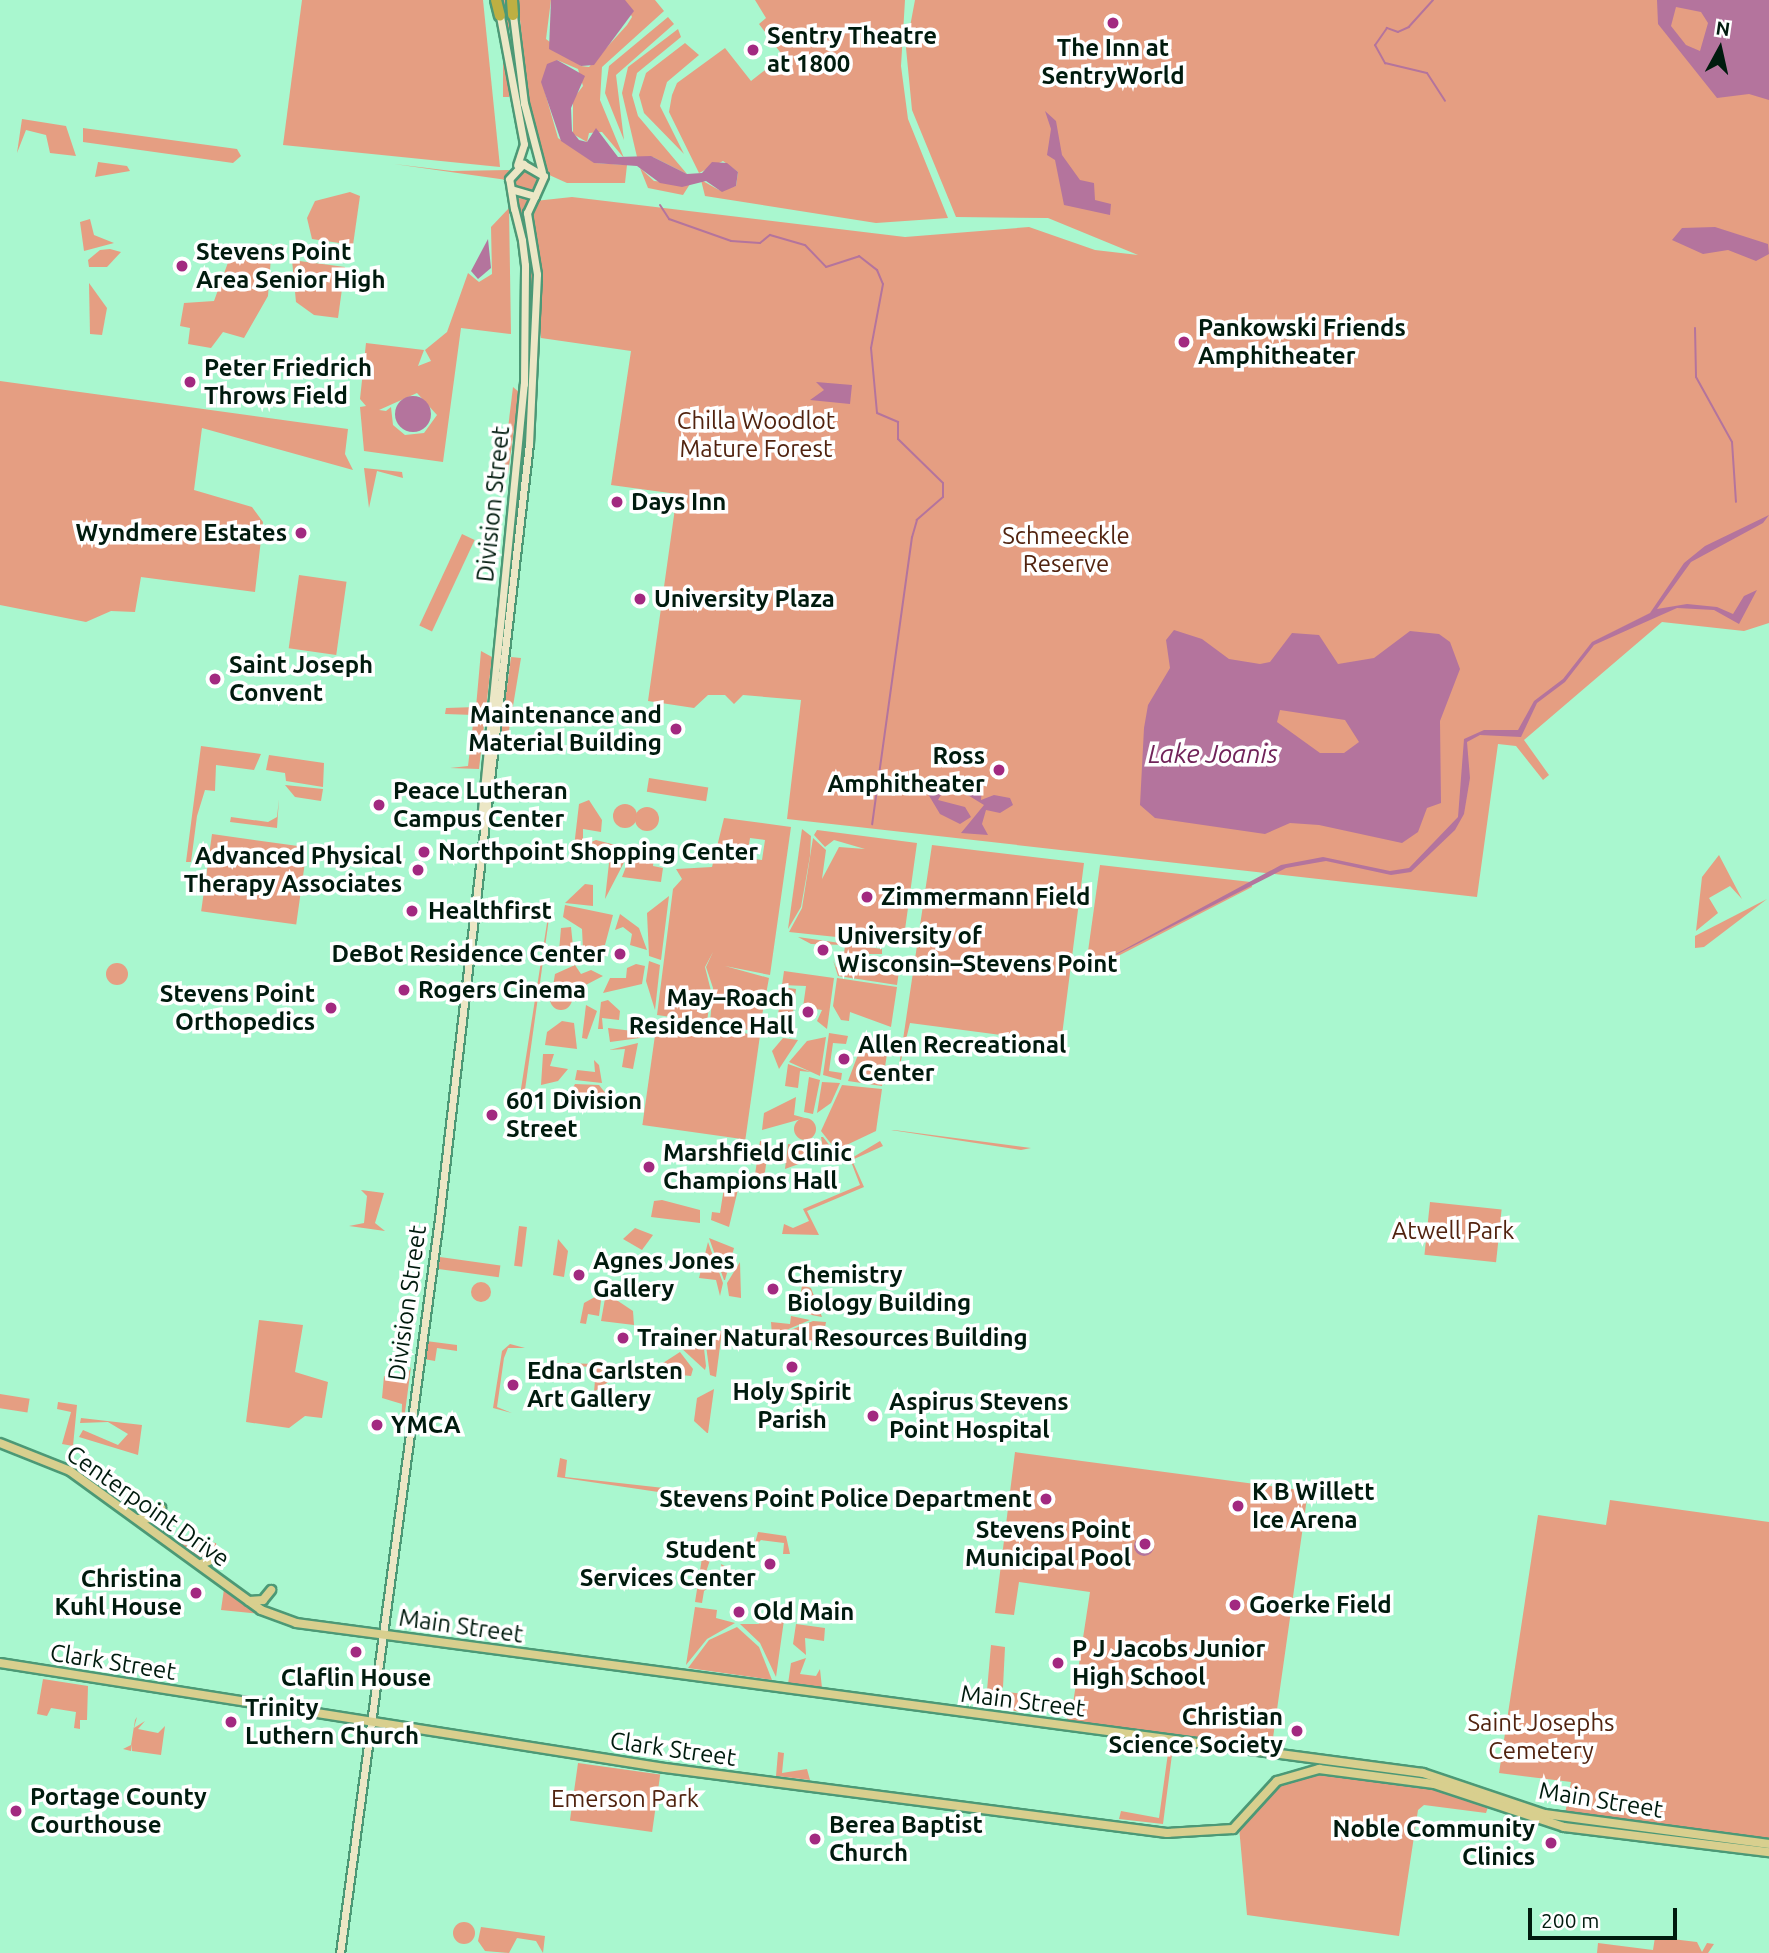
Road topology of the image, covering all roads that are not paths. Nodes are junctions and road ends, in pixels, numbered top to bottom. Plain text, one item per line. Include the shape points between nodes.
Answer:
1 (498, 0) edge
2 (512, 0) edge
3 (513, 15) joint
4 (500, 16) joint
5 (516, 165) junction
6 (542, 173) junction
7 (511, 189) junction
8 (535, 196) junction
9 (481, 824) junction
10 (0, 1443) edge
11 (161, 1508) dead end
12 (138, 1519) junction
13 (222, 1556) dead end
14 (198, 1563) junction
15 (271, 1590) dead end
16 (249, 1601) junction
17 (268, 1614) joint
18 (381, 1634) junction
19 (0, 1663) edge
20 (369, 1723) junction
21 (1319, 1769) joint
22 (1769, 1844) edge
23 (1769, 1852) edge
24 (340, 1953) edge

1 - 4 highway
2 - 3 highway
3 - 6 main road via 524,103
4 - 5 main road via 524,144
5 - 6 main road via 531,164
5 - 7 main road
6 - 8 main road, Division Street
7 - 8 main road
7 - 9 main road, Division Street via 525,265 524,384
8 - 9 main road, Division Street via 527,213 537,274 536,368
9 - 18 main road, Division Street via 439,1219
10 - 12 main road, Centerpoint Drive via 61,1466
11 - 12 main road via 153,1518
12 - 14 main road, Centerpoint Drive
13 - 14 main road via 213,1564
14 - 16 main road, Centerpoint Drive
15 - 16 main road via 263,1600
16 - 17 main road, Centerpoint Drive
17 - 18 main road, Main Street
18 - 20 main road, Division Street
18 - 22 main road, Main Street via 1423,1773 1545,1814
19 - 20 main road, Clark Street
20 - 21 main road, Clark Street via 761,1782 1199,1836 1233,1829 1277,1781
20 - 24 main road, Division Street
21 - 23 main road, Main Street via 1444,1786 1564,1827

